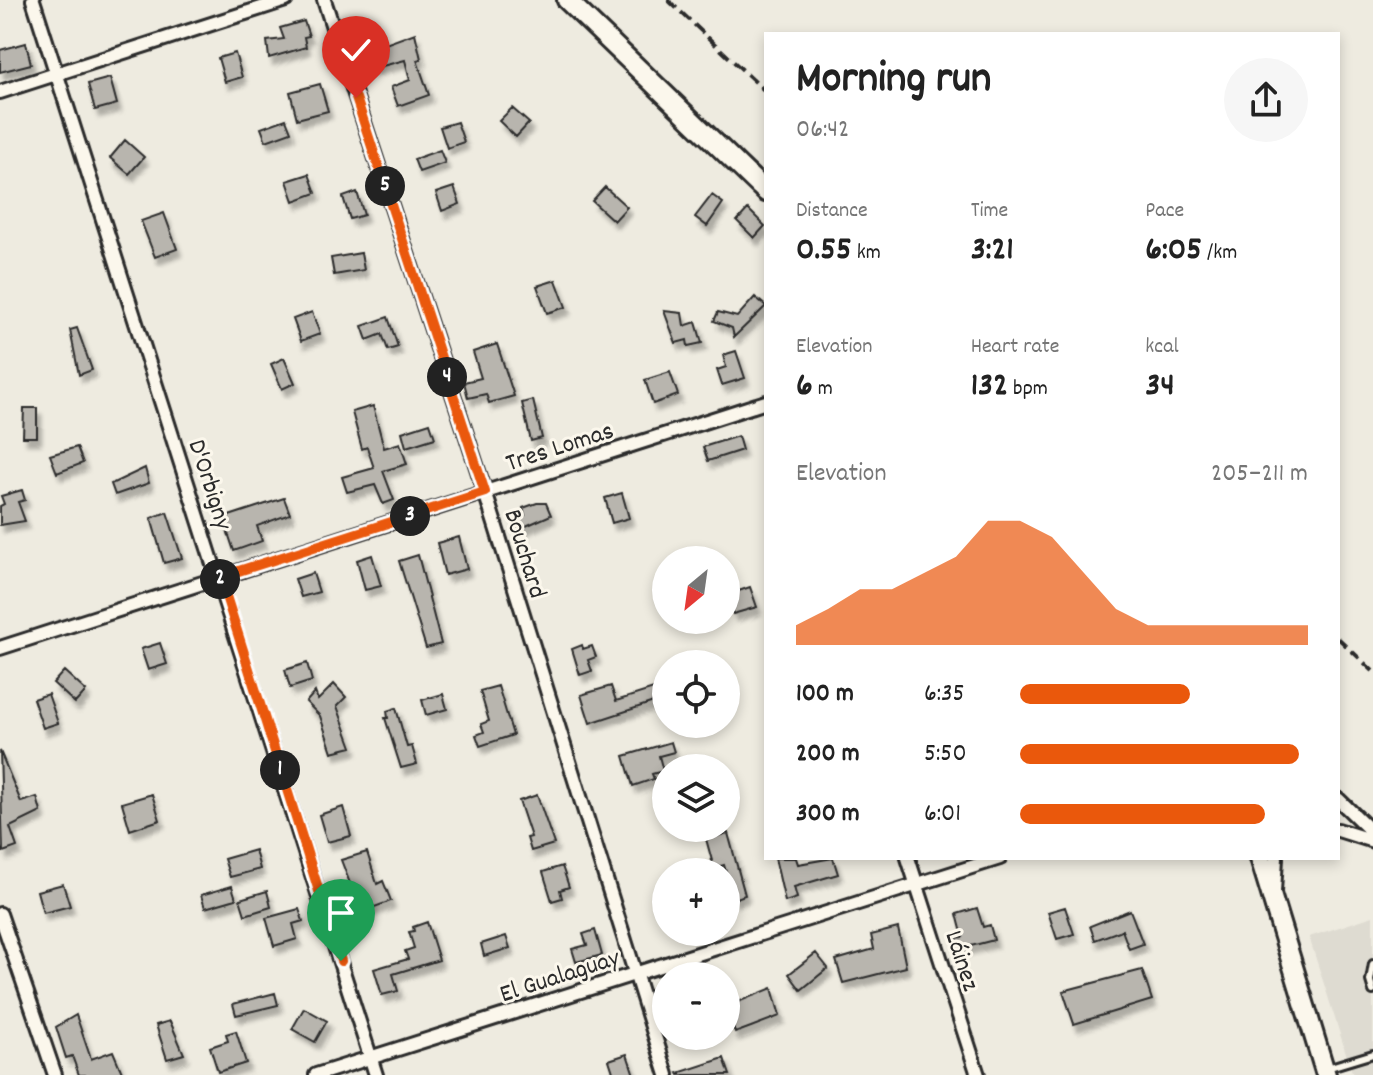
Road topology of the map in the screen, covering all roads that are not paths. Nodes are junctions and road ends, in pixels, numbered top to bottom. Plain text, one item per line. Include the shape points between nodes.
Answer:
1 (33, 0) edge
2 (286, 0) edge
3 (324, 0) edge
4 (567, 0) edge
5 (55, 74) junction
6 (0, 92) edge
7 (764, 190) edge
8 (764, 406) edge
9 (485, 492) junction
10 (220, 577) junction
11 (0, 648) edge
12 (1340, 801) edge
13 (1340, 831) edge
14 (1373, 833) edge
15 (1373, 841) edge
16 (909, 860) edge
17 (994, 860) edge
18 (1249, 860) edge
19 (1261, 860) edge
20 (1276, 860) edge
21 (917, 884) junction
22 (1274, 912) junction
23 (0, 914) edge
24 (1373, 964) edge
25 (634, 974) junction
26 (1373, 991) edge
27 (1373, 1054) edge
28 (371, 1058) junction
29 (1325, 1072) edge
30 (55, 1075) edge
31 (316, 1075) edge
32 (376, 1075) edge
33 (667, 1075) edge
34 (978, 1075) edge

1 - 5 street, D'Orbigny
2 - 5 street
3 - 9 street, Bouchard
4 - 7 street
5 - 6 street
5 - 10 street, D'Orbigny
8 - 9 street, Tres Lomas
9 - 10 street, Tres Lomas
9 - 25 street, Bouchard
10 - 11 street, Tres Lomas
10 - 28 street, D'Orbigny
12 - 14 street
13 - 15 street
16 - 21 street, Láinez
17 - 21 street, El Gualaguay
18 - 22 street
19 - 22 street
20 - 22 street
21 - 25 street, El Gualaguay
21 - 34 street, Láinez
22 - 29 street
23 - 30 street
24 - 26 lane
25 - 28 street, El Gualaguay
25 - 33 street, Bouchard
27 - 29 lane
28 - 31 street, El Gualaguay
28 - 32 street, D'Orbigny

